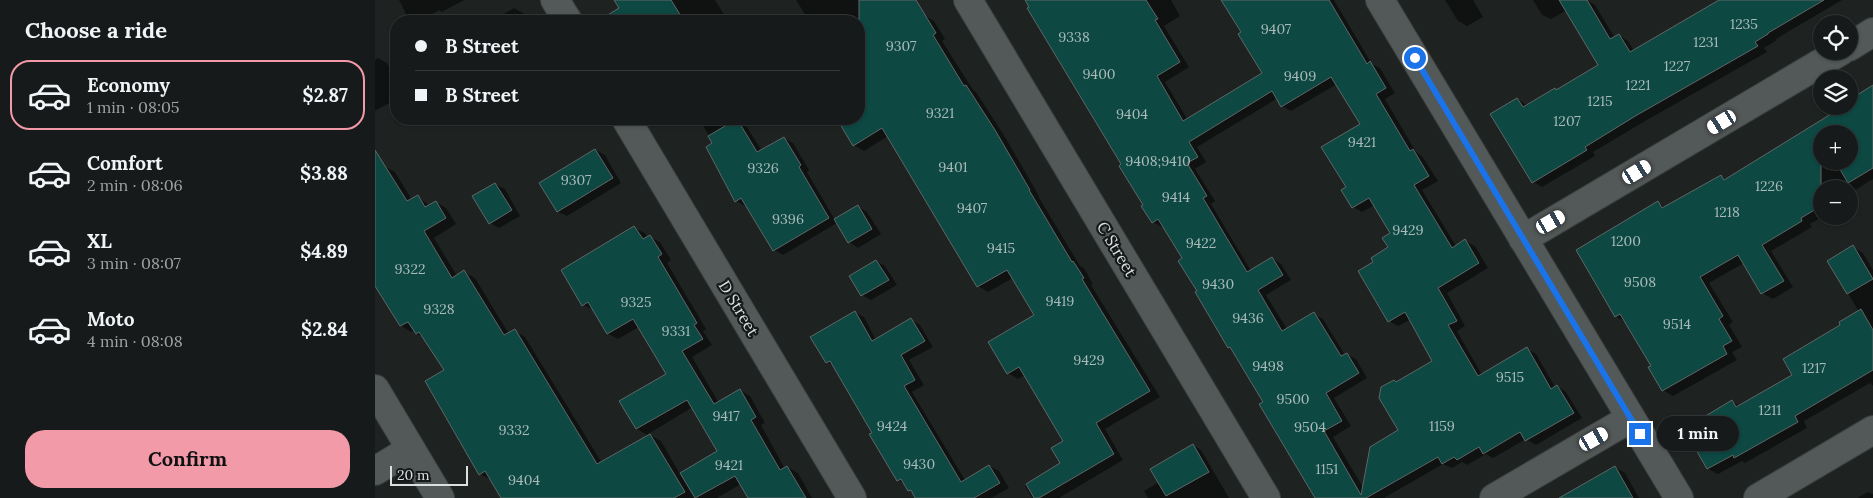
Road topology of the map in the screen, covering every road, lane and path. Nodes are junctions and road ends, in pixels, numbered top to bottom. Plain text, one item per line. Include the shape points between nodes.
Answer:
1 (555, 0) edge
2 (968, 0) edge
3 (1380, 0) edge
4 (564, 15) edge
5 (1873, 32) edge
6 (1858, 41) edge
7 (1826, 60) edge
8 (630, 125) edge
9 (1523, 239) junction
10 (375, 389) edge
11 (1631, 418) junction
12 (1873, 430) edge
13 (411, 449) junction
14 (375, 471) edge
15 (440, 498) edge
16 (852, 498) edge
17 (1266, 498) edge
18 (1494, 498) edge
19 (1679, 498) edge
20 (1758, 498) edge

1 - 4 street
2 - 17 street, C Street
3 - 9 street
5 - 6 street
7 - 9 street
8 - 16 street, D Street
9 - 11 street
10 - 13 street
11 - 18 street
11 - 19 street
12 - 20 street
13 - 14 street
13 - 15 street

